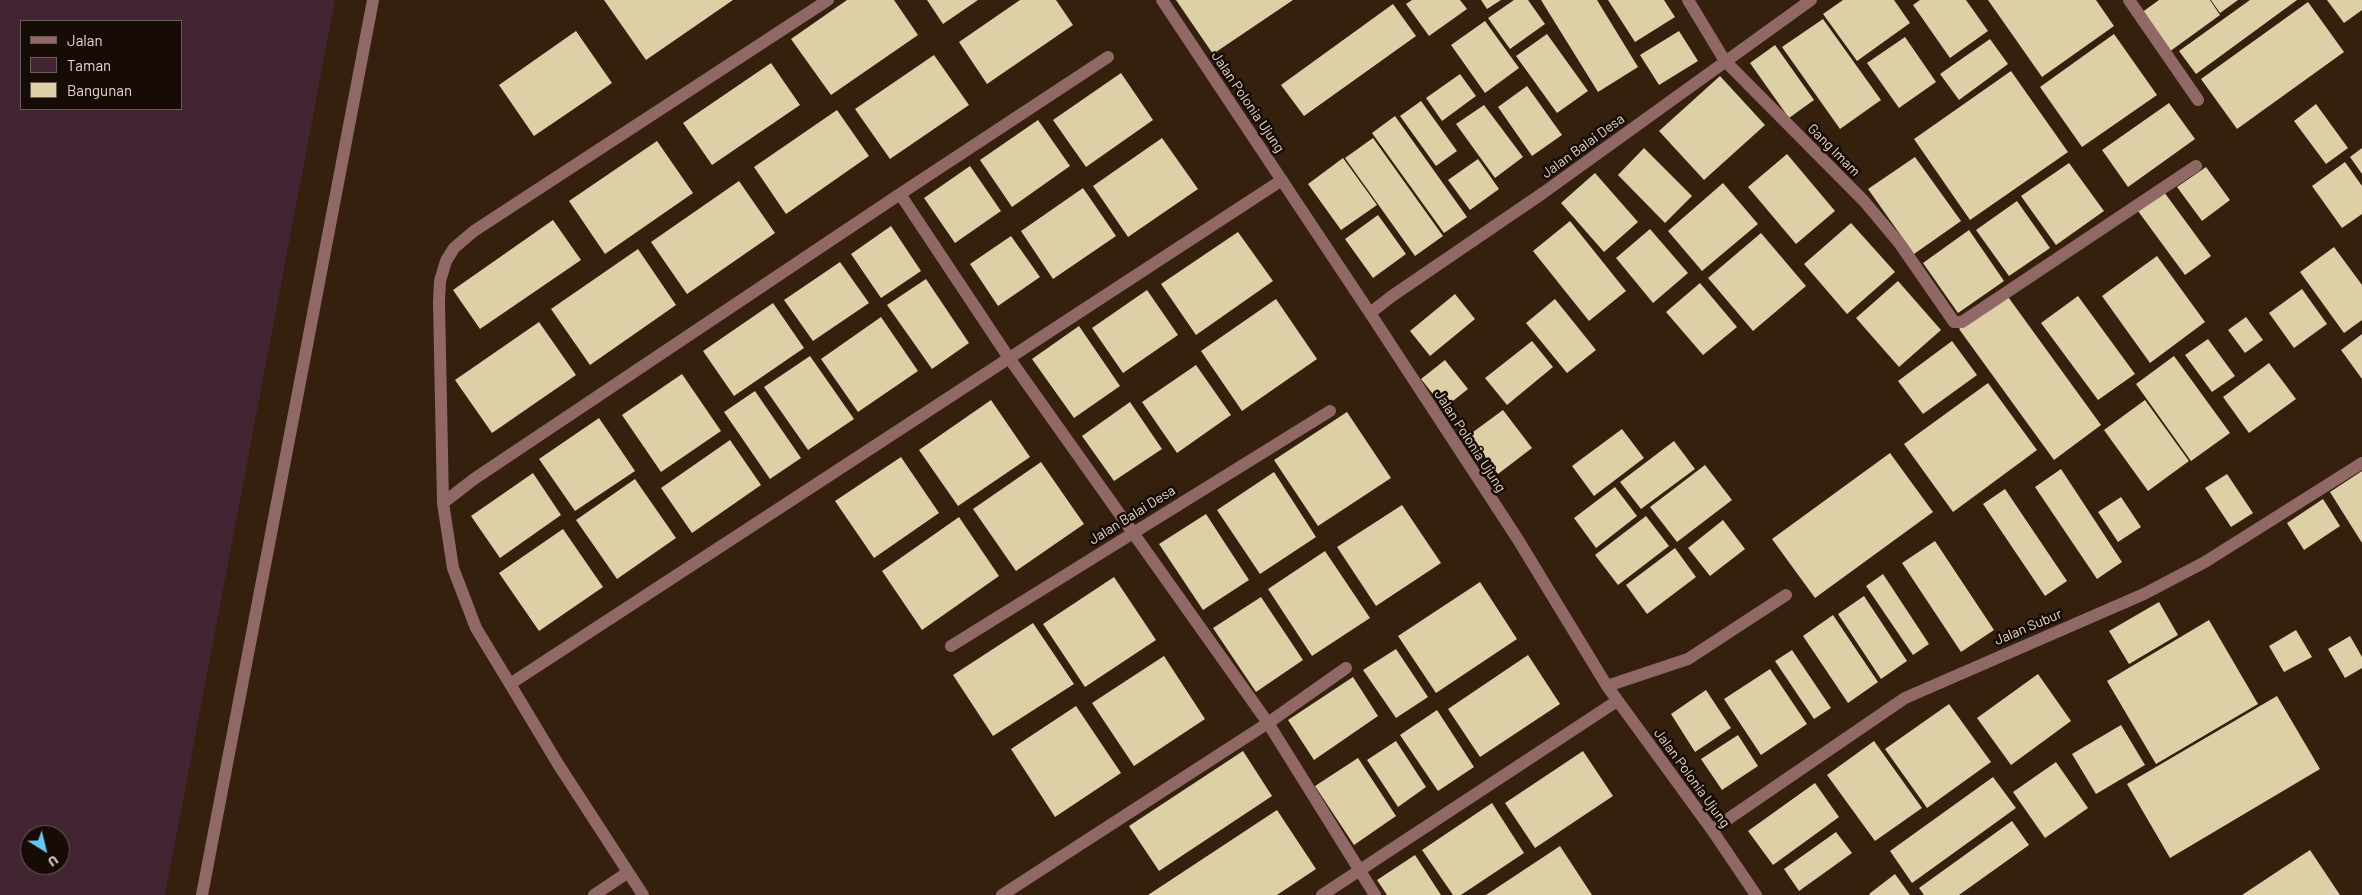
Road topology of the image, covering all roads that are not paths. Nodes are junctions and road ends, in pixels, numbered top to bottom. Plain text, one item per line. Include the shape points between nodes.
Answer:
1 (373, 0) edge
2 (828, 0) edge
3 (1162, 0) edge
4 (1688, 0) edge
5 (1811, 0) edge
6 (2129, 0) edge
7 (1108, 57) dead end
8 (1725, 61) junction
9 (2198, 100) dead end
10 (2196, 166) dead end
11 (1282, 180) junction
12 (900, 194) junction
13 (1370, 313) junction
14 (1009, 358) junction
15 (1330, 411) dead end
16 (2362, 463) edge
17 (443, 503) junction
18 (1132, 532) junction
19 (1786, 594) dead end
20 (952, 646) dead end
21 (1346, 668) dead end
22 (510, 684) junction
23 (1606, 686) junction
24 (1617, 701) junction
25 (1268, 723) junction
26 (1712, 830) junction
27 (1359, 871) junction
28 (627, 873) junction
29 (202, 895) edge
30 (594, 895) edge
31 (643, 895) edge
32 (1002, 895) edge
33 (1322, 895) edge
34 (1375, 895) edge
35 (1756, 895) edge

1 - 29 street
2 - 17 street via 474,231 454,248 440,281 439,302
3 - 11 street, Jalan Polonia Ujung
4 - 8 street, Gang Imam
5 - 8 street, Jalan Balai Desa
6 - 9 street
7 - 12 street
8 - 10 street, Gang Imam via 1864,202 1900,244 1957,322 1962,322
8 - 13 street, Jalan Balai Desa
11 - 13 street, Jalan Polonia Ujung
11 - 14 street
12 - 14 street
12 - 17 street via 482,473
13 - 23 street, Jalan Polonia Ujung via 1516,538
14 - 18 street
14 - 22 street
15 - 18 street, Jalan Balai Desa
16 - 26 street, Jalan Subur via 2196,567 2144,594 1905,698
17 - 22 street via 453,568 476,628
18 - 20 street, Jalan Balai Desa
18 - 25 street
19 - 23 street via 1688,660
21 - 25 street
22 - 28 street
23 - 24 street, Jalan Polonia Ujung
24 - 26 street, Jalan Polonia Ujung
24 - 27 street
25 - 27 street
25 - 32 street
26 - 35 street, Jalan Polonia Ujung
27 - 33 street
27 - 34 street
28 - 30 street
28 - 31 street

